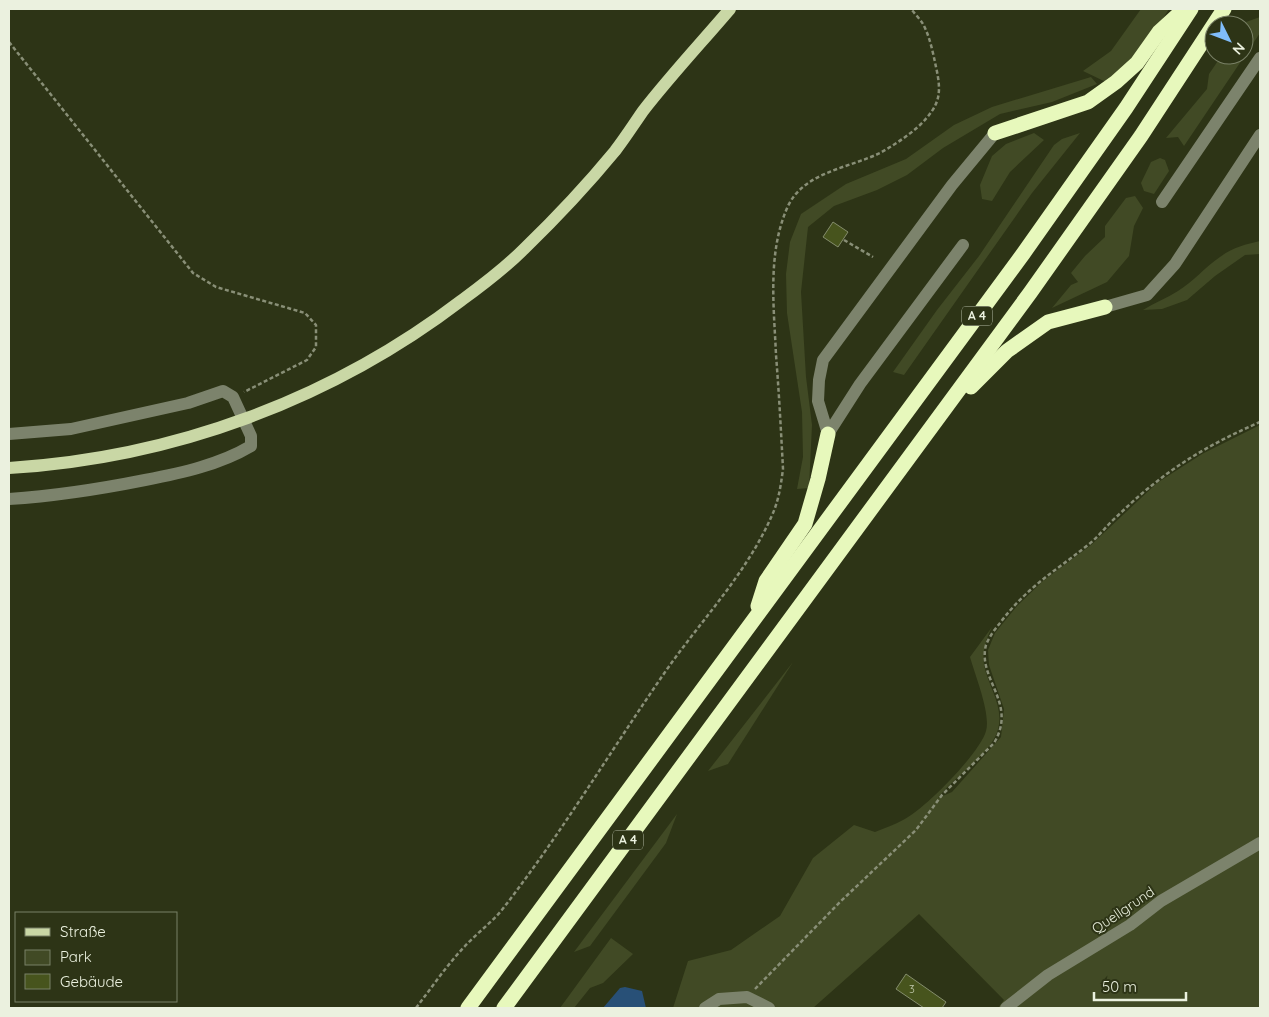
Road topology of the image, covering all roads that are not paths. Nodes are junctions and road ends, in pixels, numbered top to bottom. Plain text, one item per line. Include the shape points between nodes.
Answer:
1 (730, 9) edge
2 (1185, 9) edge
3 (1191, 9) edge
4 (1224, 9) edge
5 (1260, 58) edge
6 (995, 133) joint
7 (1260, 135) edge
8 (1162, 202) dead end
9 (962, 245) dead end
10 (1105, 307) joint
11 (940, 418) junction
12 (244, 421) junction
13 (9, 434) edge
14 (828, 434) junction
15 (9, 468) edge
16 (9, 498) edge
17 (754, 617) junction
18 (1260, 843) edge
19 (468, 1008) edge
20 (504, 1008) edge
21 (705, 1008) edge
22 (769, 1008) edge
23 (1006, 1008) edge

1 - 12 main road via 644,110 610,157 516,257 441,317 390,351 331,383
2 - 6 highway via 1160,32 1136,63 1088,102
3 - 17 highway, A 4 via 1023,254
4 - 11 highway, A 4 via 1142,136
5 - 8 street
6 - 14 street via 952,185 823,360 818,401
7 - 10 street via 1163,279 1147,296
9 - 14 street via 860,384
10 - 11 highway via 1048,322 1007,352
11 - 20 highway, A 4
12 - 13 street via 233,397 223,391 188,403 71,430
12 - 15 main road via 121,454 80,462
12 - 16 street via 252,436 251,446 189,471 53,496
14 - 17 highway via 805,524 766,581
17 - 19 highway, A 4
18 - 23 street, Quellgrund via 1161,901 1130,925 1048,974
21 - 22 street via 719,999 747,997

